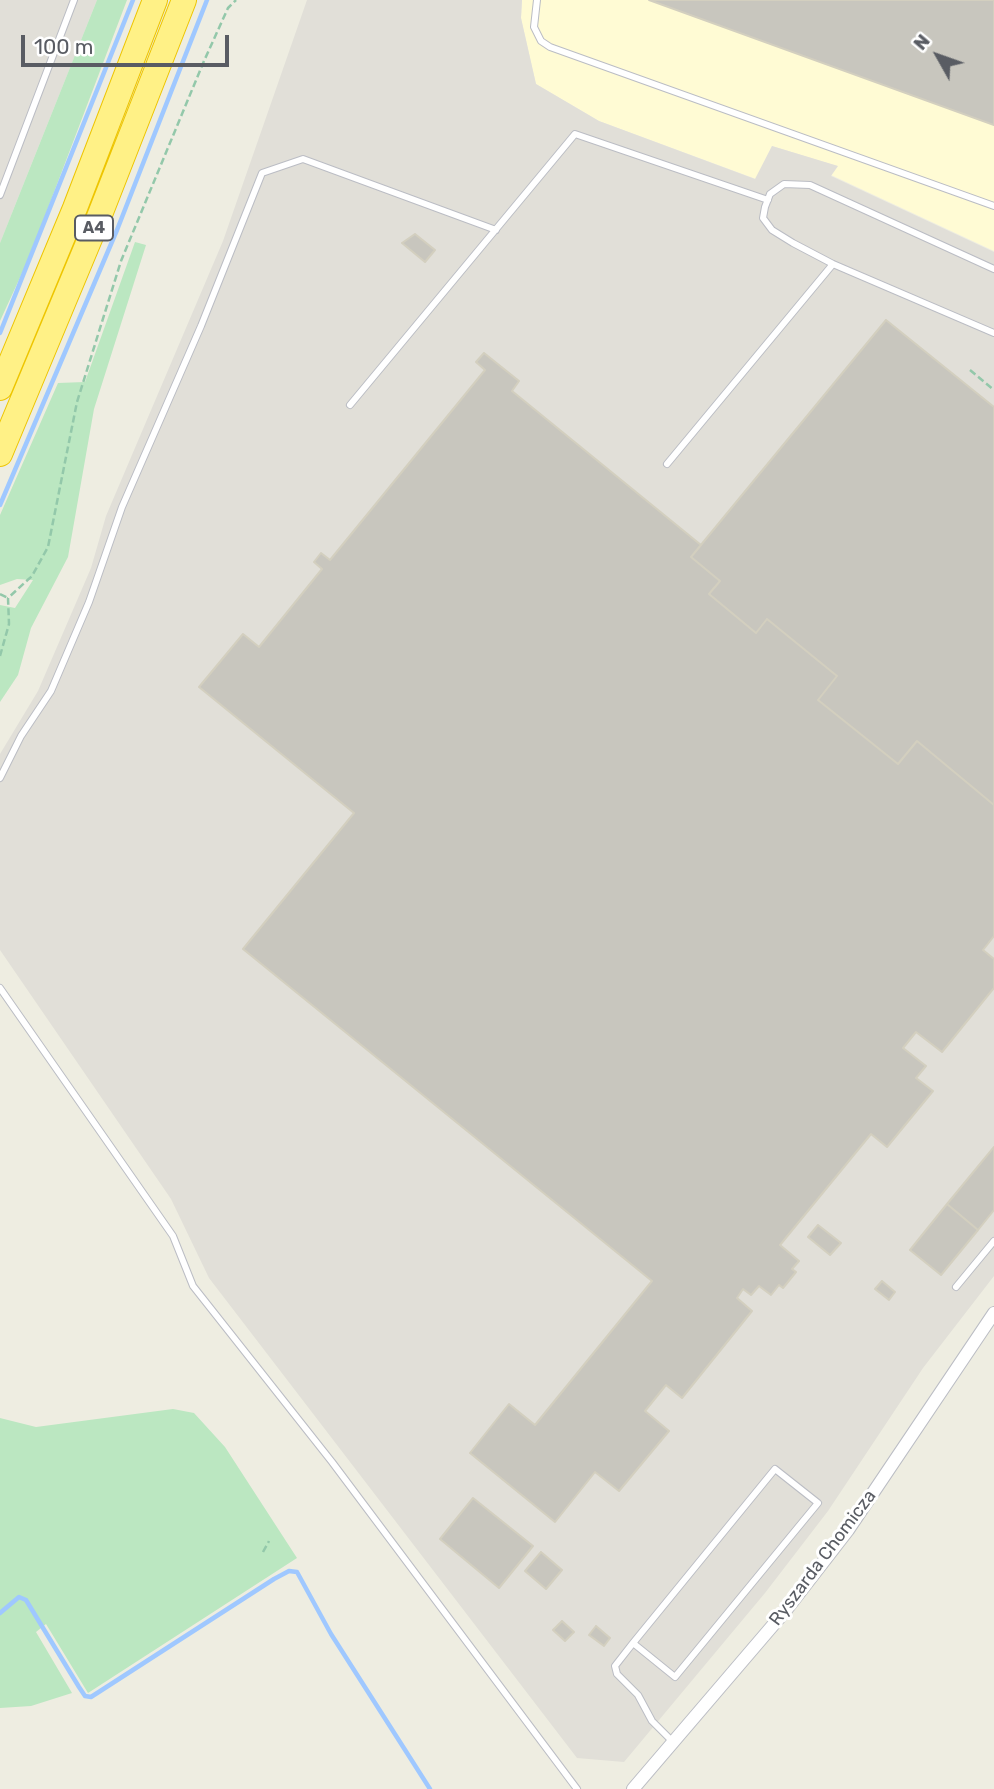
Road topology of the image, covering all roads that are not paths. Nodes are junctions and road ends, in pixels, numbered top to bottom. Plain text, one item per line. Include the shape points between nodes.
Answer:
1 (74, 0) edge
2 (155, 0) edge
3 (184, 0) edge
4 (537, 0) edge
5 (0, 195) edge
6 (768, 200) junction
7 (994, 206) edge
8 (496, 230) junction
9 (833, 264) junction
10 (994, 268) edge
11 (994, 332) edge
12 (0, 388) edge
13 (350, 405) dead end
14 (0, 454) edge
15 (667, 464) dead end
16 (0, 778) edge
17 (0, 988) edge
18 (994, 1241) edge
19 (956, 1287) dead end
20 (994, 1313) edge
21 (633, 1643) junction
22 (673, 1742) junction
23 (577, 1789) edge
24 (633, 1789) edge

1 - 5 lane
2 - 12 highway, A4
3 - 14 highway, A4
4 - 7 lane via 534,27 550,47
6 - 8 lane via 575,134
6 - 9 lane via 763,218 772,230
6 - 10 lane via 784,184 810,185
8 - 13 lane
8 - 16 lane via 303,159 262,173 122,507 51,691
9 - 11 lane
9 - 15 lane
17 - 23 lane via 173,1236 193,1286 332,1462
18 - 19 lane
20 - 22 street, Ryszarda Chomicza via 848,1530
21 - 21 lane via 775,1469 818,1503 675,1677
21 - 22 lane via 615,1666 617,1674
22 - 24 street, Ryszarda Chomicza

